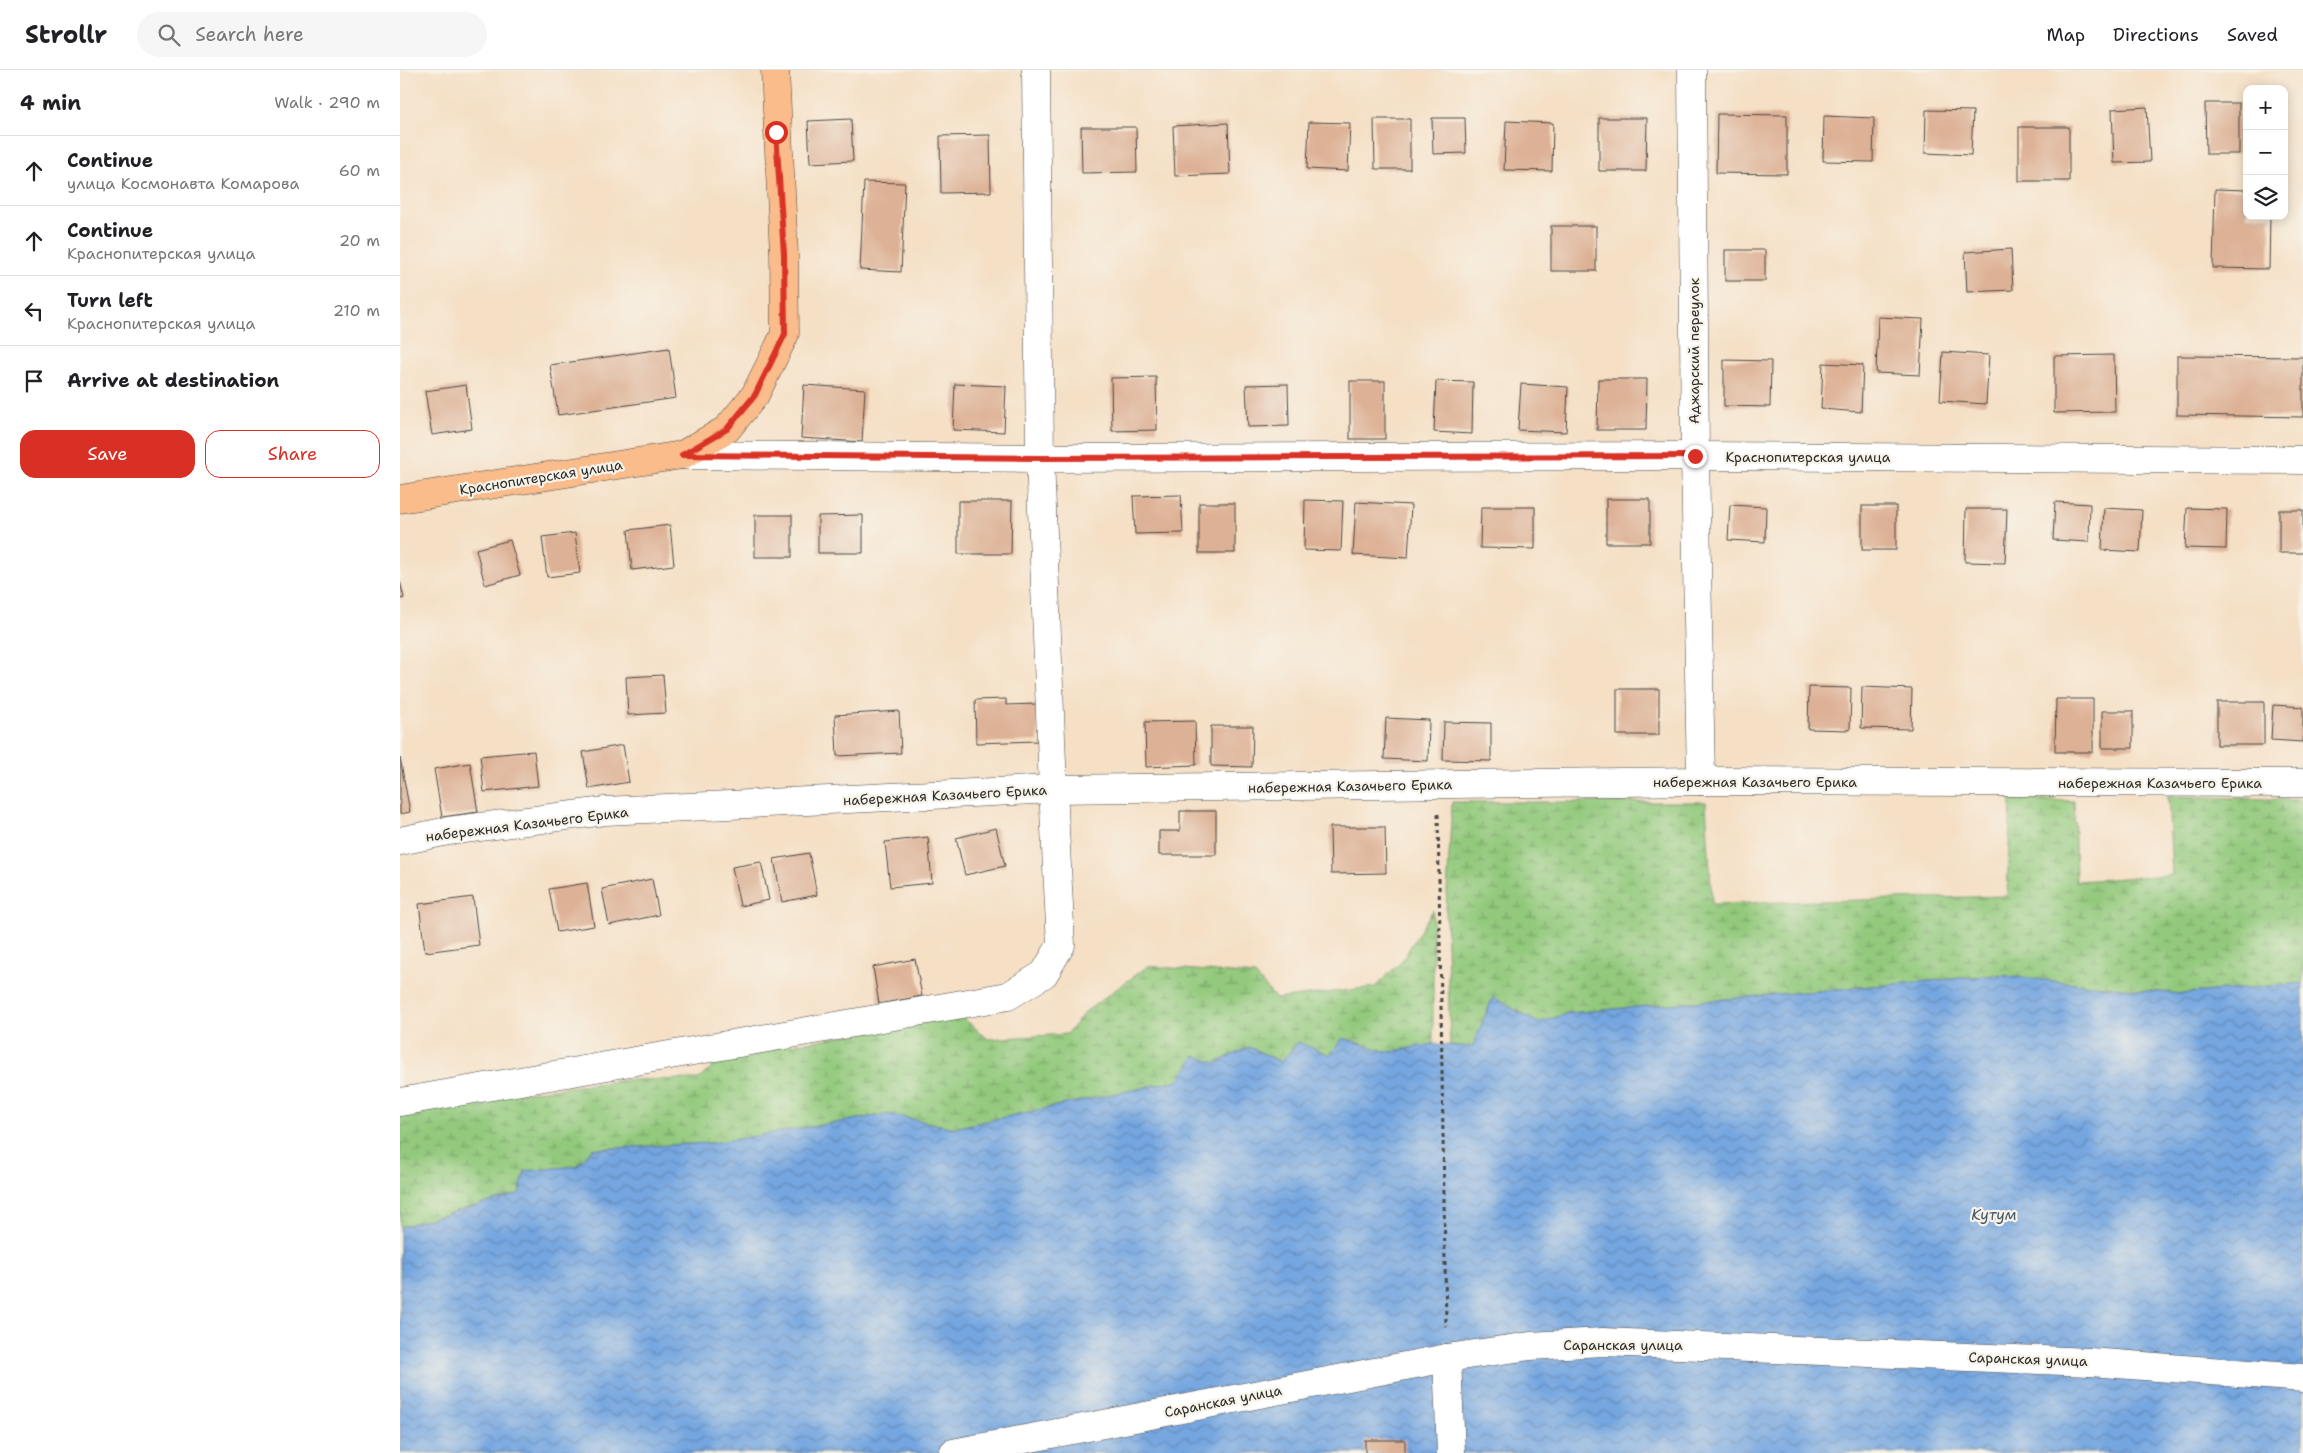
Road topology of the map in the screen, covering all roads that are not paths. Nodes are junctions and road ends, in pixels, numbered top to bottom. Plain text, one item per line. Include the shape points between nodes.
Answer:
1 (775, 70) edge
2 (1036, 70) edge
3 (1692, 70) edge
4 (682, 455) junction
5 (1695, 456) junction
6 (1040, 458) junction
7 (2303, 460) edge
8 (400, 499) edge
9 (1701, 782) junction
10 (2303, 783) edge
11 (1052, 790) junction
12 (400, 841) edge
13 (400, 1102) edge
14 (1447, 1358) junction
15 (2303, 1378) edge
16 (953, 1453) edge
17 (1451, 1453) edge

1 - 4 main road, Краснопитерская улица via 785,334 755,395 727,429
2 - 6 street
3 - 5 street, Аджарский переулок
4 - 6 street, Краснопитерская улица
4 - 8 main road, Краснопитерская улица
5 - 6 street, Краснопитерская улица
5 - 7 street, Краснопитерская улица
5 - 9 street, Аджарский переулок
6 - 11 street
9 - 10 street, набережная Казачьего Ерика
9 - 11 street, набережная Казачьего Ерика
11 - 12 street, набережная Казачьего Ерика via 605,811 448,831
11 - 13 street via 1061,945 1044,974 1008,996
14 - 15 street, Саранская улица via 1530,1346 1604,1342 2090,1362
14 - 16 street, Саранская улица
14 - 17 street

